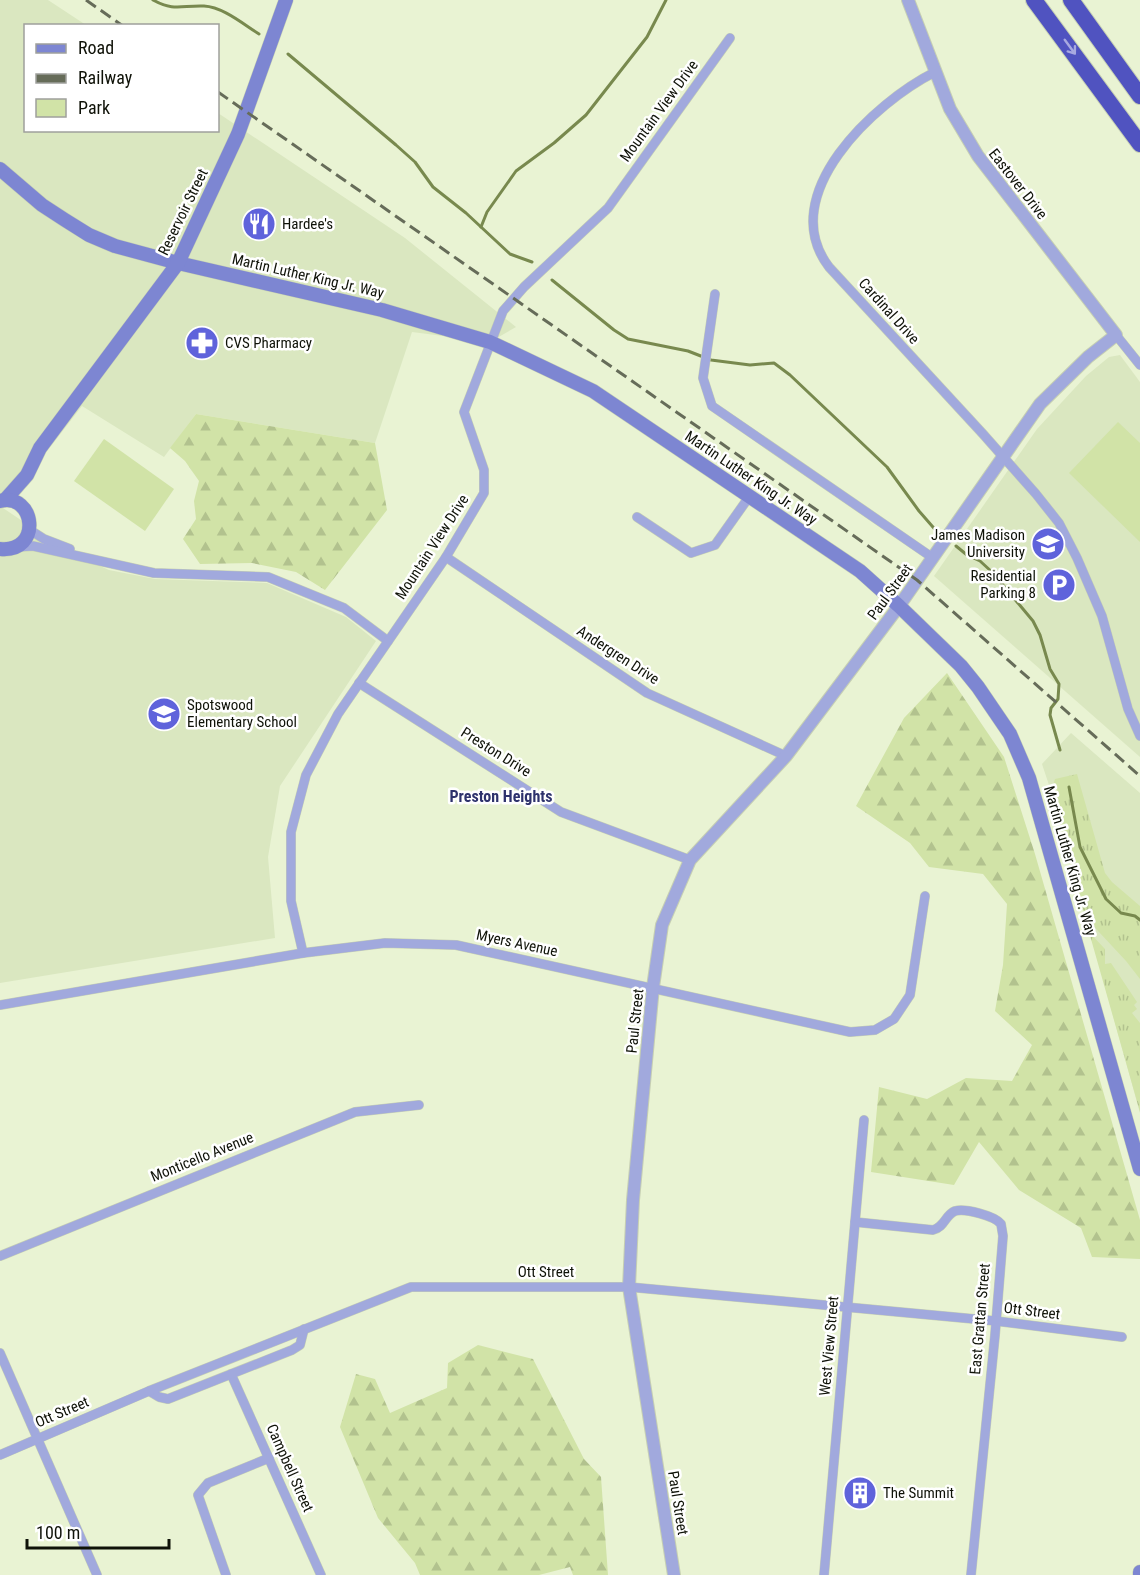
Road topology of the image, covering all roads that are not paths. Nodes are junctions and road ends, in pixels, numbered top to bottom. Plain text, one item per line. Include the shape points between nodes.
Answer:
1 (286, 0) edge
2 (908, 0) edge
3 (1034, 0) edge
4 (1071, 0) edge
5 (730, 38) dead end
6 (935, 72) junction
7 (1140, 96) edge
8 (1140, 144) edge
9 (0, 169) edge
10 (178, 263) junction
11 (715, 294) dead end
12 (1116, 335) junction
13 (490, 342) junction
14 (1140, 365) edge
15 (1002, 457) junction
16 (27, 475) junction
17 (749, 497) junction
18 (2, 500) edge
19 (23, 508) junction
20 (637, 517) dead end
21 (30, 530) junction
22 (16, 547) junction
23 (0, 549) edge
24 (446, 557) junction
25 (933, 558) junction
26 (97, 561) junction
27 (899, 606) junction
28 (388, 641) junction
29 (359, 683) junction
30 (1140, 736) edge
31 (786, 756) junction
32 (690, 860) junction
33 (925, 896) dead end
34 (303, 953) junction
35 (653, 987) junction
36 (0, 1005) edge
37 (419, 1105) dead end
38 (864, 1120) dead end
39 (1140, 1169) edge
40 (855, 1222) junction
41 (0, 1256) edge
42 (629, 1287) junction
43 (847, 1308) junction
44 (996, 1321) junction
45 (304, 1329) junction
46 (1122, 1337) dead end
47 (0, 1353) edge
48 (231, 1374) junction
49 (149, 1391) junction
50 (37, 1439) junction
51 (0, 1455) edge
52 (269, 1458) junction
53 (97, 1575) edge
54 (226, 1575) edge
55 (321, 1575) edge
56 (674, 1575) edge
57 (824, 1575) edge
58 (970, 1575) edge

1 - 10 main road, Reservoir Street via 238,134
2 - 6 street, Eastover Drive
3 -> 8 highway
4 - 7 highway
5 - 13 street, Mountain View Drive via 608,208 514,298 503,311
6 - 12 street, Eastover Drive via 950,109 978,156
6 - 15 street, Cardinal Drive via 890,101 846,146 816,200 814,235 829,267
9 - 10 main road, Martin Luther King Jr. Way via 42,205 89,235
10 - 13 main road, Martin Luther King Jr. Way via 382,310
10 - 16 main road, Reservoir Street via 40,448
11 - 25 street, Paul Street via 703,378 712,406
12 - 14 street, Eastover Drive
12 - 15 street, Paul Street via 1040,404
13 - 17 main road, Martin Luther King Jr. Way via 593,391
13 - 24 street, Mountain View Drive via 464,412 484,470 484,493
15 - 25 street, Paul Street
15 - 30 street, Cardinal Drive via 1053,515 1067,537 1102,616 1130,715
16 - 18 main road, Reservoir Street
16 - 19 main road, Reservoir Street
17 - 20 street via 715,545 691,553
17 - 27 main road, Martin Luther King Jr. Way via 860,571
18 - 19 main road
19 - 21 main road
21 - 22 main road
21 - 26 street
22 - 23 main road
22 - 26 street via 33,546
24 - 28 street, Mountain View Drive
24 - 31 street, Andergren Drive via 647,693
25 - 27 street, Paul Street
26 - 28 street via 154,573 268,577 344,608
27 - 31 street, Paul Street
27 - 39 main road, Martin Luther King Jr. Way via 978,687 1010,734 1021,758
28 - 29 street, Mountain View Drive
29 - 32 street, Preston Drive via 561,812
29 - 34 street, Mountain View Drive via 306,775 291,832 291,901
31 - 32 street, Paul Street
32 - 35 street, Paul Street via 662,925
33 - 35 street, Myers Avenue via 910,995 894,1019 875,1030 850,1032
34 - 35 street, Myers Avenue via 385,943 456,945
34 - 36 street, Myers Avenue
35 - 42 street, Paul Street
37 - 41 street, Monticello Avenue via 355,1112
38 - 40 street, West View Street
40 - 43 street, West View Street
40 - 44 street, East Grattan Street via 933,1230 958,1211 996,1218 1003,1228
42 - 43 street, Ott Street
42 - 45 street, Ott Street via 411,1287
42 - 56 street, Paul Street
43 - 44 street, Ott Street
43 - 57 street, West View Street
44 - 46 street, Ott Street
44 - 58 street, East Grattan Street
45 - 48 street via 297,1348
45 - 49 street, Ott Street
47 - 50 street
48 - 49 street via 168,1399
48 - 52 street, Campbell Street
49 - 50 street, Ott Street
50 - 51 street, Ott Street
50 - 53 street
52 - 54 street via 207,1483 198,1495
52 - 55 street, Campbell Street

